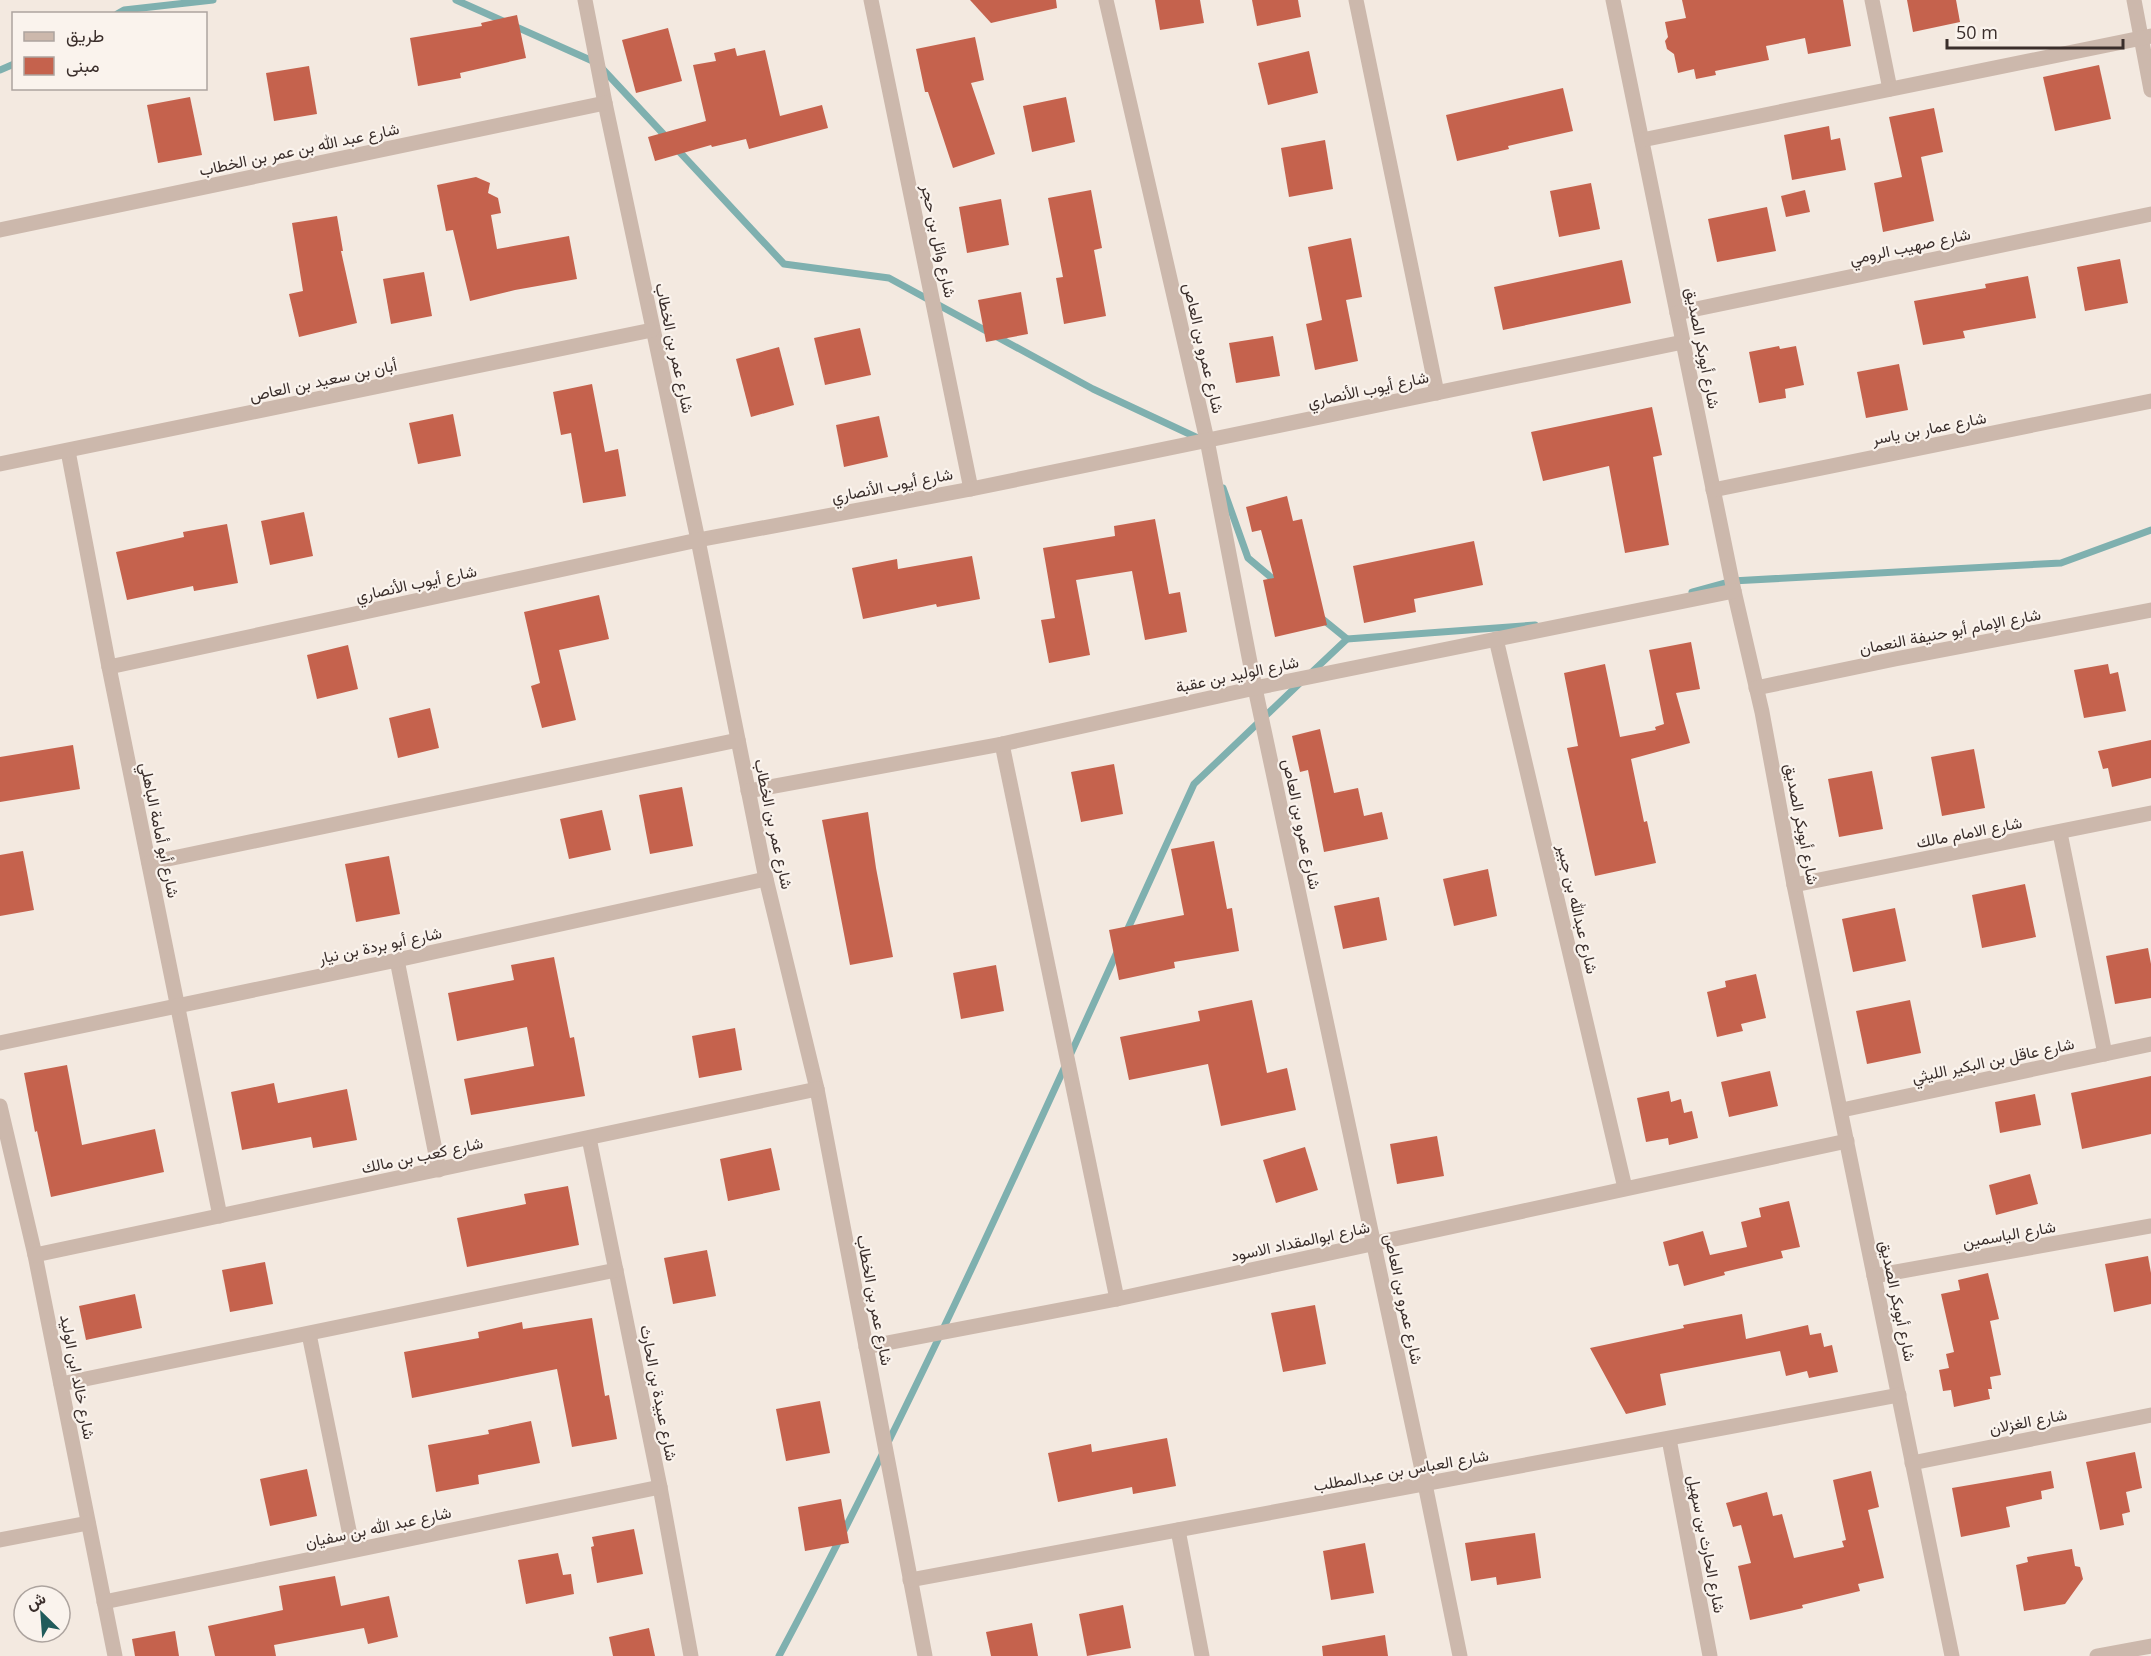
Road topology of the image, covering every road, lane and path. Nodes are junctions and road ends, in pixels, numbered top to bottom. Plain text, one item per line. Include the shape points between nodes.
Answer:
1 (585, 0) edge
2 (871, 0) edge
3 (1106, 0) edge
4 (1356, 0) edge
5 (1613, 0) edge
6 (1872, 0) edge
7 (2134, 0) edge
8 (2146, 37) edge
9 (1890, 89) junction
10 (2151, 90) edge
11 (604, 103) junction
12 (1642, 140) junction
13 (2151, 214) edge
14 (0, 230) edge
15 (1677, 313) junction
16 (652, 330) junction
17 (1683, 342) junction
18 (1437, 393) junction
19 (2151, 401) edge
20 (1207, 440) junction
21 (68, 451) junction
22 (0, 464) edge
23 (971, 489) junction
24 (1713, 490) junction
25 (698, 540) junction
26 (1734, 591) junction
27 (2151, 610) edge
28 (1496, 639) junction
29 (109, 667) junction
30 (1255, 688) junction
31 (1756, 688) junction
32 (738, 740) junction
33 (1002, 744) junction
34 (748, 791) junction
35 (2151, 813) edge
36 (2060, 832) junction
37 (149, 863) junction
38 (766, 879) junction
39 (1794, 885) junction
40 (397, 960) junction
41 (178, 1006) junction
42 (0, 1043) edge
43 (2151, 1044) edge
44 (2105, 1054) junction
45 (816, 1089) junction
46 (0, 1106) edge
47 (1842, 1110) junction
48 (589, 1138) junction
49 (1847, 1141) junction
50 (439, 1170) junction
51 (1625, 1188) junction
52 (220, 1216) junction
53 (2151, 1226) edge
54 (1374, 1244) junction
55 (35, 1255) junction
56 (616, 1270) junction
57 (1874, 1276) junction
58 (1117, 1299) junction
59 (309, 1334) junction
60 (866, 1347) junction
61 (61, 1384) junction
62 (1899, 1395) junction
63 (2151, 1415) edge
64 (1669, 1439) junction
65 (1912, 1463) junction
66 (1425, 1484) junction
67 (660, 1487) junction
68 (88, 1523) junction
69 (1178, 1530) junction
70 (0, 1540) edge
71 (353, 1550) junction
72 (910, 1580) junction
73 (104, 1602) junction
74 (2151, 1646) edge
75 (115, 1656) edge
76 (691, 1656) edge
77 (924, 1656) edge
78 (1202, 1656) edge
79 (1460, 1656) edge
80 (1710, 1656) edge
81 (1952, 1656) edge
82 (2097, 1656) edge

1 - 11 street, شارع عمر بن الخطاب
2 - 23 street, شارع وائل بن حجر
3 - 20 street, شارع عمرو بن العاص
4 - 18 street
5 - 12 street, شارع أبوبكر الصديق
6 - 9 street
7 - 8 street
8 - 9 street
8 - 10 street
9 - 12 street
11 - 14 street, شارع عبد الله بن عمر بن الخطاب
11 - 16 street, شارع عمر بن الخطاب
12 - 15 street, شارع أبوبكر الصديق
13 - 15 street, شارع صهيب الرومي
15 - 17 street, شارع أبوبكر الصديق
16 - 21 street, أبان بن سعيد بن العاص
16 - 25 street, شارع عمر بن الخطاب
17 - 18 street, شارع أيوب الأنصاري
17 - 24 street, شارع أبوبكر الصديق
18 - 20 street, شارع أيوب الأنصاري
19 - 24 street, شارع عمار بن ياسر
20 - 23 street, شارع أيوب الأنصاري
20 - 30 street, شارع عمرو بن العاص
21 - 22 street, أبان بن سعيد بن العاص
21 - 29 street, شارع أبو أمامة الباهلي
23 - 25 street, شارع أيوب الأنصاري
24 - 26 street, شارع أبوبكر الصديق
25 - 29 street, شارع أيوب الأنصاري
25 - 32 street, شارع عمر بن الخطاب
26 - 28 street, شارع الوليد بن عقبة
26 - 31 street, شارع أبوبكر الصديق
27 - 31 street, شارع الإمام أبو حنيفة النعمان
28 - 30 street, شارع الوليد بن عقبة
28 - 51 street, شارع عبدالله بن جبير
29 - 37 street, شارع أبو أمامة الباهلي
30 - 33 street, شارع الوليد بن عقبة
30 - 54 street, شارع عمرو بن العاص
31 - 39 street, شارع أبوبكر الصديق
32 - 34 street, شارع عمر بن الخطاب
32 - 37 street
33 - 34 street, شارع الوليد بن عقبة
33 - 58 street
34 - 38 street, شارع عمر بن الخطاب
35 - 36 street, شارع الامام مالك
36 - 39 street, شارع الامام مالك
36 - 44 street
37 - 41 street, شارع أبو أمامة الباهلي
38 - 40 street, شارع أبو بردة بن نيار
38 - 45 street, شارع عمر بن الخطاب
39 - 47 street, شارع أبوبكر الصديق
40 - 41 street, شارع أبو بردة بن نيار
40 - 50 street
41 - 42 street, شارع أبو بردة بن نيار
41 - 52 street, شارع أبو أمامة الباهلي
43 - 44 street, شارع عاقل بن البكير الليثي
44 - 47 street, شارع عاقل بن البكير الليثي
45 - 48 street, شارع كعب بن مالك
45 - 60 street, شارع عمر بن الخطاب
46 - 55 street, شارع خالد ابن الوليد
47 - 49 street, شارع أبوبكر الصديق
48 - 50 street, شارع كعب بن مالك
48 - 56 street, شارع عبيدة بن الحارث
49 - 51 street, شارع ابوالمقداد الاسود
49 - 57 street, شارع أبوبكر الصديق
50 - 52 street, شارع كعب بن مالك
51 - 54 street, شارع ابوالمقداد الاسود
52 - 55 street, شارع كعب بن مالك
53 - 57 street, شارع الياسمين
54 - 58 street, شارع ابوالمقداد الاسود
54 - 66 street, شارع عمرو بن العاص
55 - 61 street, شارع خالد ابن الوليد
56 - 59 street
56 - 67 street, شارع عبيدة بن الحارث
57 - 62 street, شارع أبوبكر الصديق
58 - 60 street, شارع ابوالمقداد الاسود
59 - 61 street
59 - 71 street
60 - 72 street, شارع عمر بن الخطاب
61 - 68 street, شارع خالد ابن الوليد
62 - 64 street, شارع العباس بن عبدالمطلب
62 - 65 street, شارع أبوبكر الصديق
63 - 65 street, شارع الغزلان
64 - 66 street, شارع العباس بن عبدالمطلب
64 - 80 street, شارع الحارث بن سهيل
65 - 81 street, شارع أبوبكر الصديق
66 - 69 street, شارع العباس بن عبدالمطلب
66 - 79 street, شارع عمرو بن العاص
67 - 71 street, شارع عبد الله بن سفيان
67 - 76 street, شارع عبيدة بن الحارث
68 - 70 street
68 - 73 street, شارع خالد ابن الوليد
69 - 72 street, شارع العباس بن عبدالمطلب
69 - 78 street
71 - 73 street, شارع عبد الله بن سفيان
72 - 77 street, شارع عمر بن الخطاب
73 - 75 street, شارع خالد ابن الوليد
74 - 82 street

